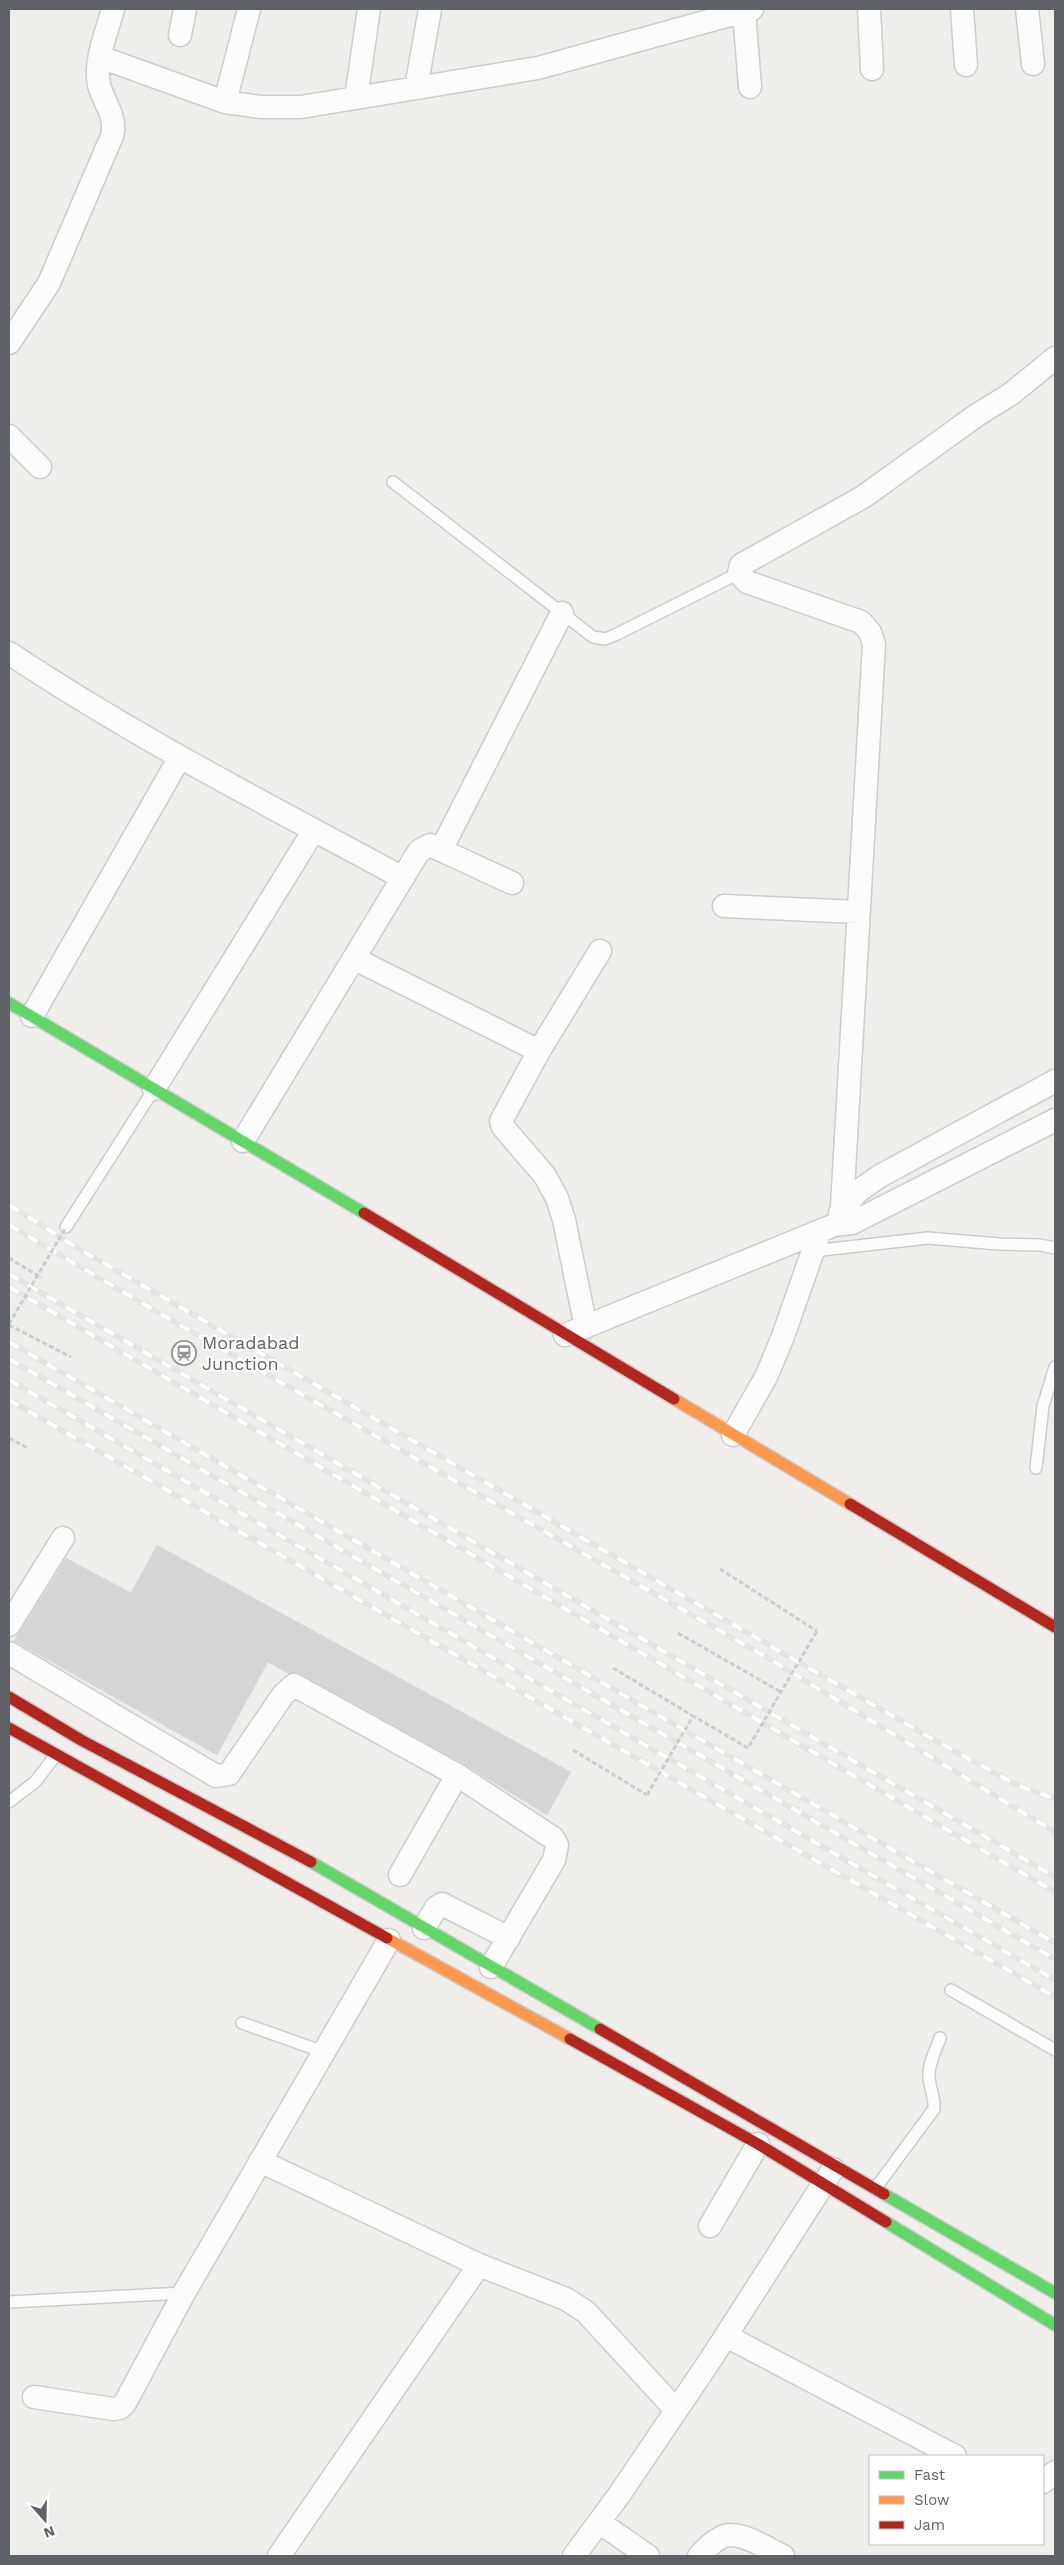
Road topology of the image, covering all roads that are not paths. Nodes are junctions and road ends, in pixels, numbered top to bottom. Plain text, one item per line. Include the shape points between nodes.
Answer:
1 (114, 9) edge
2 (185, 9) edge
3 (249, 9) edge
4 (369, 9) edge
5 (430, 9) edge
6 (869, 9) edge
7 (962, 9) edge
8 (1027, 9) edge
9 (748, 10) edge
10 (180, 35) dead end
11 (100, 57) junction
12 (1033, 64) dead end
13 (966, 65) dead end
14 (872, 69) dead end
15 (750, 87) dead end
16 (416, 88) junction
17 (356, 98) junction
18 (225, 102) junction
19 (9, 343) edge
20 (1055, 358) edge
21 (9, 436) edge
22 (40, 467) dead end
23 (394, 482) dead end
24 (739, 573) junction
25 (562, 613) junction
26 (9, 653) edge
27 (180, 757) junction
28 (314, 830) junction
29 (441, 850) junction
30 (403, 878) junction
31 (512, 883) dead end
32 (724, 906) dead end
33 (858, 912) junction
34 (600, 951) dead end
35 (355, 959) junction
36 (9, 1003) edge
37 (32, 1016) junction
38 (539, 1051) junction
39 (1055, 1081) edge
40 (154, 1089) junction
41 (1055, 1120) edge
42 (243, 1141) junction
43 (66, 1227) road end
44 (827, 1229) junction
45 (1055, 1248) edge
46 (586, 1326) junction
47 (565, 1335) junction
48 (1055, 1367) edge
49 (1050, 1397) edge
50 (733, 1435) junction
51 (1036, 1468) dead end
52 (63, 1538) dead end
53 (9, 1625) edge
54 (1055, 1627) edge
55 (9, 1653) edge
56 (9, 1698) edge
57 (9, 1728) edge
58 (56, 1755) junction
59 (457, 1775) junction
60 (9, 1802) edge
61 (210, 1824) junction
62 (400, 1875) dead end
63 (424, 1928) junction
64 (509, 1938) junction
65 (389, 1940) junction
66 (491, 1967) junction
67 (951, 1990) dead end
68 (242, 2023) dead end
69 (940, 2038) dead end
70 (1055, 2050) edge
71 (324, 2052) junction
72 (758, 2144) junction
73 (260, 2161) junction
74 (829, 2174) junction
75 (875, 2189) junction
76 (710, 2226) dead end
77 (479, 2265) junction
78 (184, 2293) junction
79 (1055, 2293) edge
80 (9, 2302) edge
81 (1055, 2325) edge
82 (726, 2336) junction
83 (34, 2397) dead end
84 (676, 2410) junction
85 (953, 2455) edge
86 (1055, 2472) edge
87 (1044, 2481) edge
88 (599, 2522) junction
89 (279, 2556) edge
90 (574, 2556) edge
91 (648, 2556) edge
92 (699, 2556) edge
93 (783, 2556) edge

1 - 11 street
2 - 10 street
3 - 18 street
4 - 17 street
5 - 16 street
6 - 14 street
7 - 13 street
8 - 12 street
9 - 15 street
9 - 16 street via 556,64
11 - 18 street
11 - 19 street via 100,86 113,116 112,136 49,283
16 - 17 street
17 - 18 street via 301,107 261,107
20 - 24 street via 1011,394 862,497 742,565
21 - 22 street
23 - 25 lane
24 - 25 lane via 604,639 593,638
24 - 33 street via 747,582 861,622 870,632 874,662
25 - 29 street
26 - 27 street
27 - 28 street
27 - 37 street
28 - 30 street
28 - 40 street
29 - 30 street via 430,845 419,851
29 - 31 street
30 - 35 street
32 - 33 street
33 - 44 street
34 - 38 street
35 - 38 street
35 - 42 street
36 - 37 main road
37 - 40 main road
38 - 46 street via 501,1121 545,1176 557,1198
39 - 44 street via 880,1176 857,1192
40 - 42 main road
40 - 43 lane
41 - 44 street via 852,1223
42 - 47 main road
44 - 45 lane
44 - 46 street
44 - 50 street via 766,1377
46 - 47 street
47 - 50 main road
48 - 49 lane
49 - 51 lane
50 - 54 main road
52 - 53 street
55 - 59 street via 216,1776 229,1774 283,1695 294,1685
56 - 61 main road via 82,1740
57 - 58 main road
58 - 60 lane via 35,1782
58 - 61 main road
59 - 62 street
59 - 64 street via 545,1833 557,1845 554,1860
61 - 63 main road via 309,1860
61 - 65 main road
63 - 64 street via 442,1904
63 - 66 main road
64 - 66 street
65 - 71 street
65 - 72 main road
66 - 74 main road
67 - 70 lane
68 - 71 lane
69 - 75 lane via 929,2070 934,2110
71 - 73 street
72 - 74 main road
72 - 76 street
73 - 77 street
73 - 78 street
74 - 75 main road
74 - 81 main road
74 - 82 street
75 - 79 main road
77 - 84 street via 566,2299 586,2312
77 - 89 street
78 - 80 lane
78 - 83 street via 120,2408
82 - 84 street
82 - 85 street
84 - 88 street
86 - 87 street
88 - 90 street
88 - 91 street
92 - 93 street via 721,2537 729,2535 740,2536

